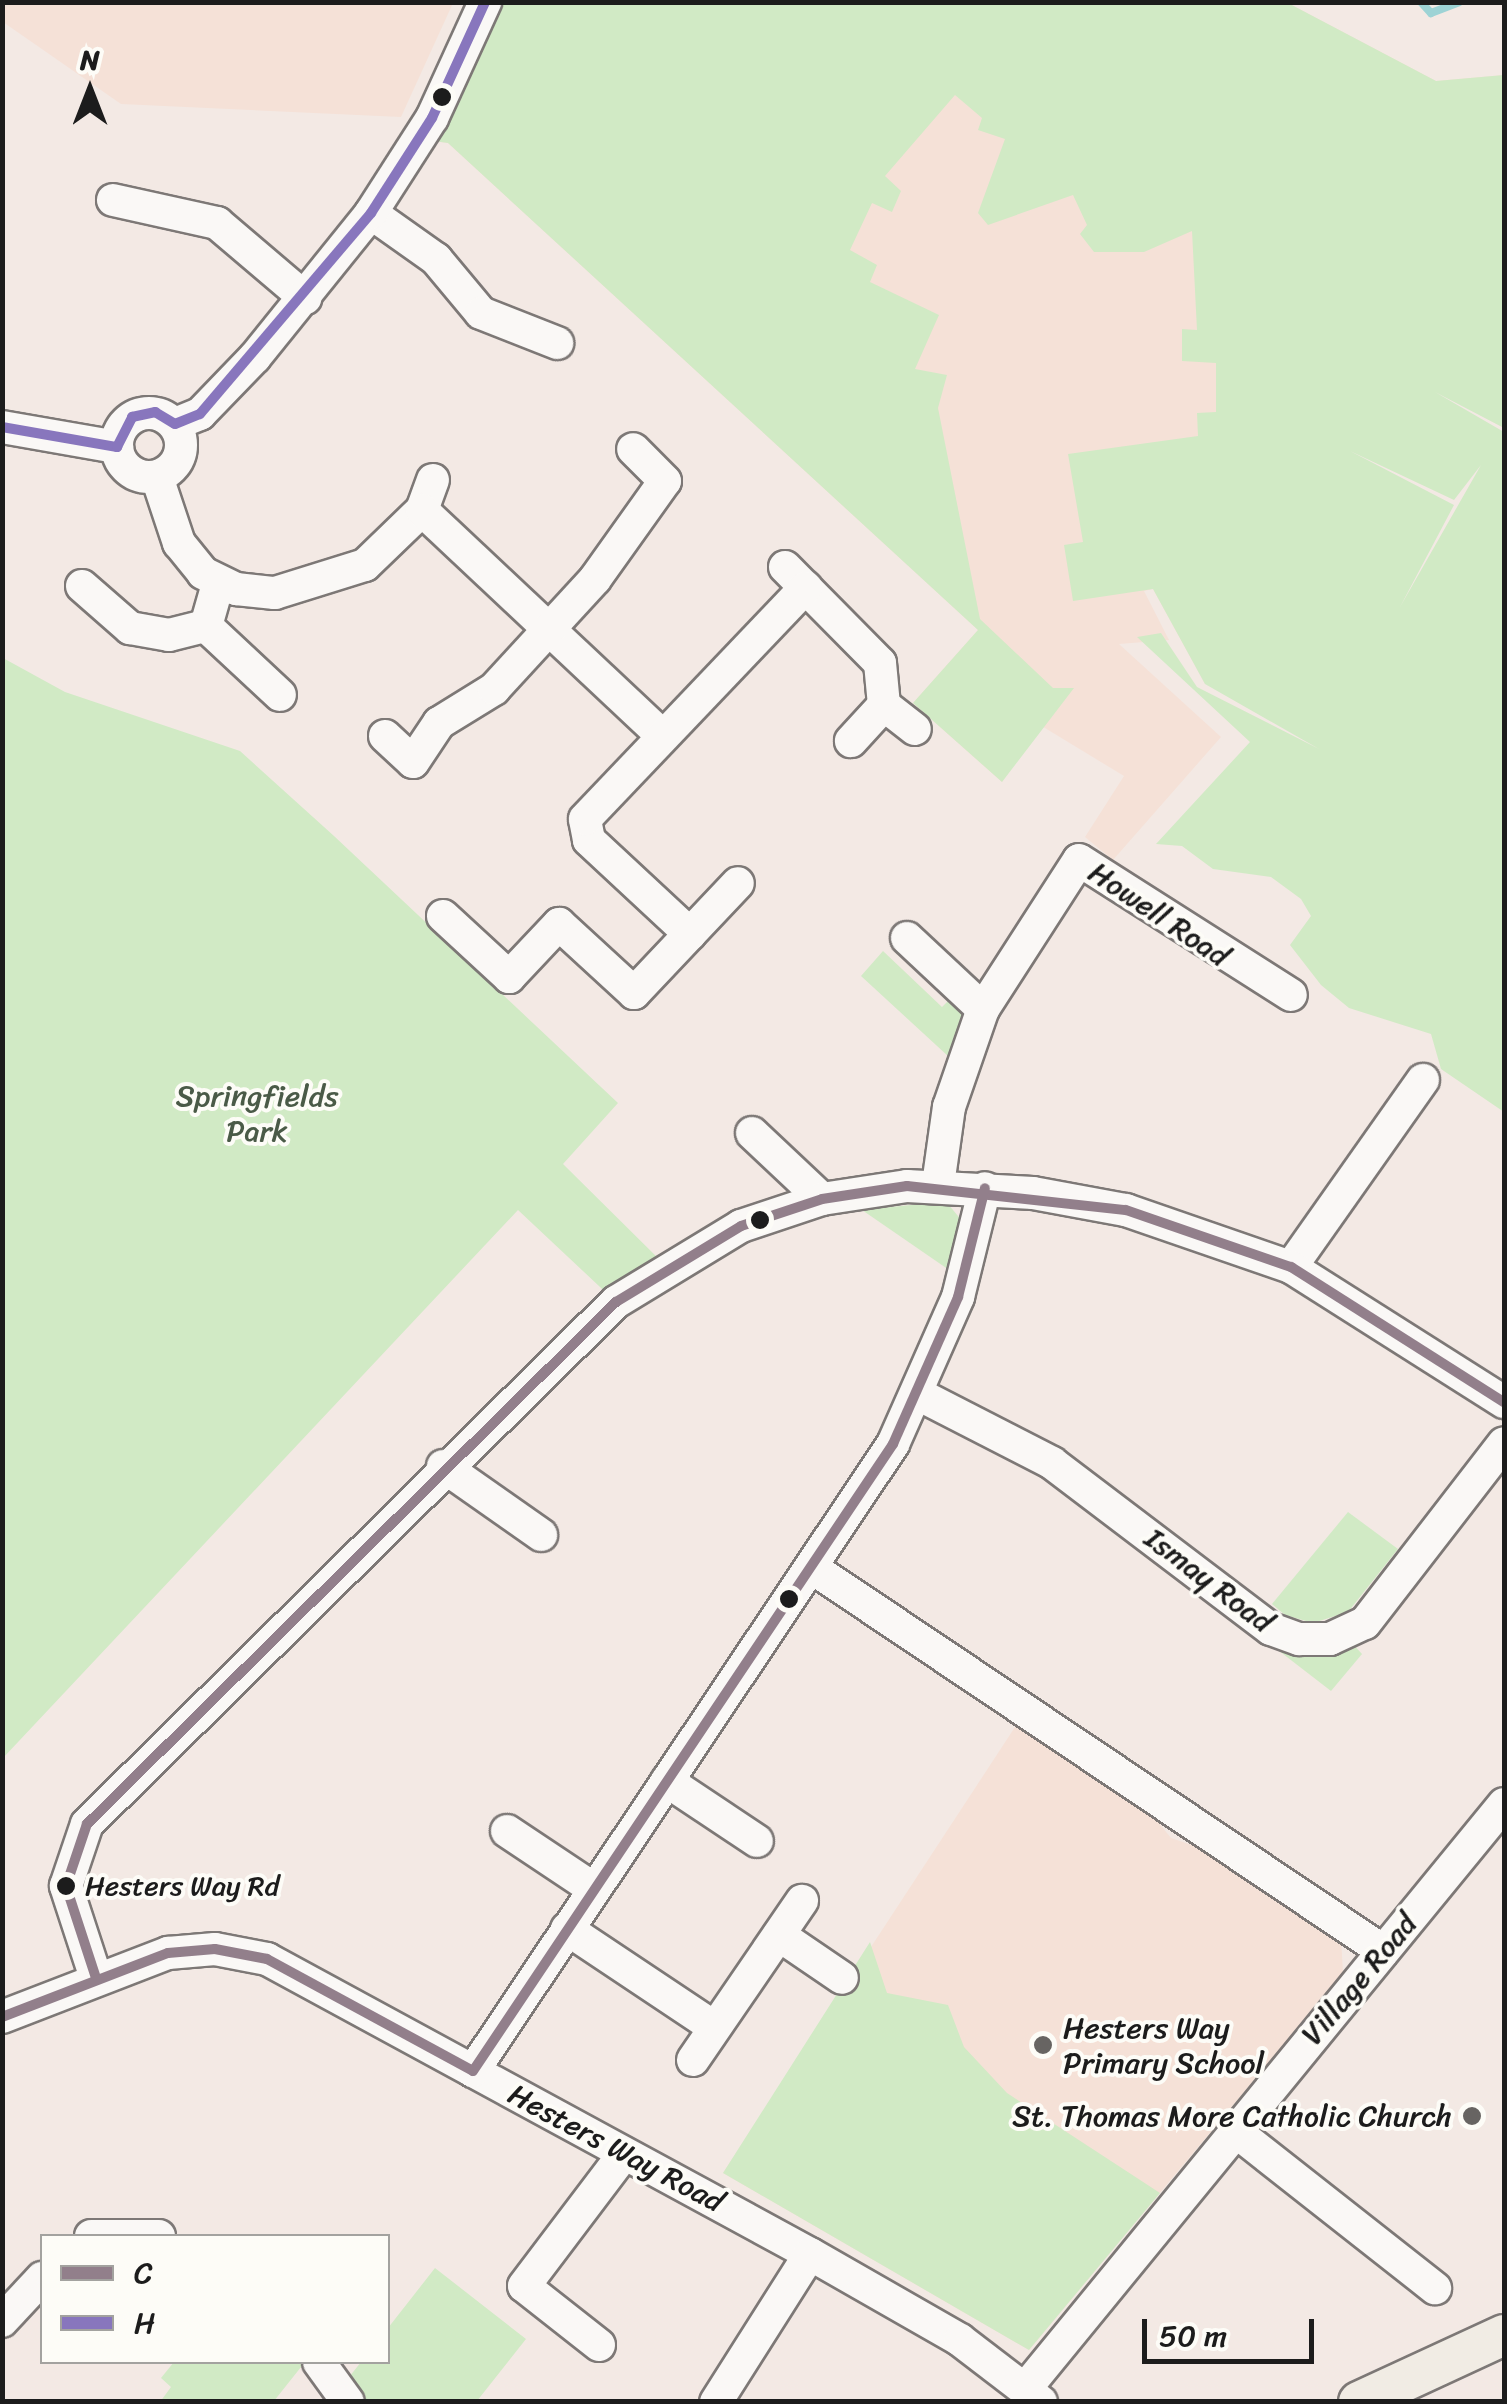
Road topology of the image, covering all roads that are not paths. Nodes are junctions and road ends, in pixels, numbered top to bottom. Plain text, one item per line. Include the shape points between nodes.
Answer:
1 (485, 2) edge
2 (113, 200) dead end
3 (371, 213) junction
4 (305, 298) junction
5 (557, 342) dead end
6 (176, 424) junction
7 (2, 427) edge
8 (116, 448) junction
9 (632, 449) dead end
10 (157, 476) junction
11 (218, 584) junction
12 (82, 586) dead end
13 (206, 626) junction
14 (547, 628) junction
15 (280, 695) dead end
16 (884, 705) junction
17 (915, 729) dead end
18 (385, 736) dead end
19 (663, 736) junction
20 (850, 741) dead end
21 (738, 883) dead end
22 (443, 916) dead end
23 (690, 934) junction
24 (907, 938) dead end
25 (1291, 995) dead end
26 (983, 1010) junction
27 (1423, 1080) dead end
28 (752, 1134) dead end
29 (938, 1185) junction
30 (985, 1188) junction
31 (822, 1199) junction
32 (1291, 1267) junction
33 (918, 1394) junction
34 (1504, 1402) edge
35 (1504, 1443) edge
36 (443, 1466) junction
37 (541, 1536) dead end
38 (811, 1567) junction
39 (667, 1781) junction
40 (1504, 1804) edge
41 (507, 1831) dead end
42 (757, 1841) dead end
43 (594, 1890) junction
44 (802, 1901) dead end
45 (567, 1929) junction
46 (779, 1935) junction
47 (1382, 1951) junction
48 (96, 1978) junction
49 (842, 1978) dead end
50 (2, 2018) edge
51 (714, 2027) junction
52 (692, 2060) dead end
53 (473, 2071) junction
54 (1234, 2130) junction
55 (624, 2154) junction
56 (810, 2254) junction
57 (40, 2280) edge
58 (1434, 2288) dead end
59 (2, 2321) edge
60 (1504, 2335) edge
61 (599, 2345) dead end
62 (320, 2364) edge
63 (1033, 2395) edge
64 (348, 2402) edge
65 (716, 2402) edge
66 (1359, 2402) edge

1 - 3 street via 432,118
2 - 4 street via 217,223
3 - 4 street
3 - 5 street via 436,259 490,319
4 - 6 street via 200,414
6 - 8 street via 155,412 132,417
6 - 10 street via 181,456
7 - 8 street
8 - 10 street via 130,472
9 - 14 street via 676,479
10 - 11 street via 178,543
11 - 13 street
11 - 14 street via 275,593 331,582 365,565 428,495
12 - 13 street via 139,632
13 - 15 street
14 - 18 street via 494,688 438,724 413,762
14 - 19 street
16 - 17 street
16 - 19 street via 876,654 796,577
16 - 20 street
19 - 23 street via 588,814 584,830
21 - 23 street
22 - 23 street via 509,977 559,924 634,993
24 - 26 street
25 - 26 street, Howell Road via 1080,860
26 - 29 street, Howell Road via 949,1107
27 - 32 street
28 - 31 street
29 - 30 street
29 - 31 street
30 - 32 street via 1126,1210
30 - 33 street via 958,1297
31 - 36 street via 702,1244 631,1290
32 - 34 street
33 - 35 street, Ismay Road via 1052,1463 1270,1629 1299,1640 1330,1639 1366,1622
33 - 38 street
36 - 37 street
36 - 48 street via 87,1824 66,1886
38 - 39 street
38 - 47 street
39 - 42 street
39 - 43 street
40 - 47 street, Village Road
41 - 43 street
43 - 45 street
44 - 46 street
45 - 51 street
45 - 53 street
46 - 49 street
46 - 51 street
47 - 54 street, Village Road
48 - 50 street, Hesters Way Road
48 - 53 street, Hesters Way Road via 168,1953 241,1952
51 - 52 street
53 - 55 street, Hesters Way Road
54 - 58 street
54 - 63 street, Village Road
55 - 56 street, Hesters Way Road
55 - 61 street via 524,2286
56 - 63 street, Hesters Way Road
56 - 65 street
57 - 59 street
60 - 66 main road
62 - 64 street

